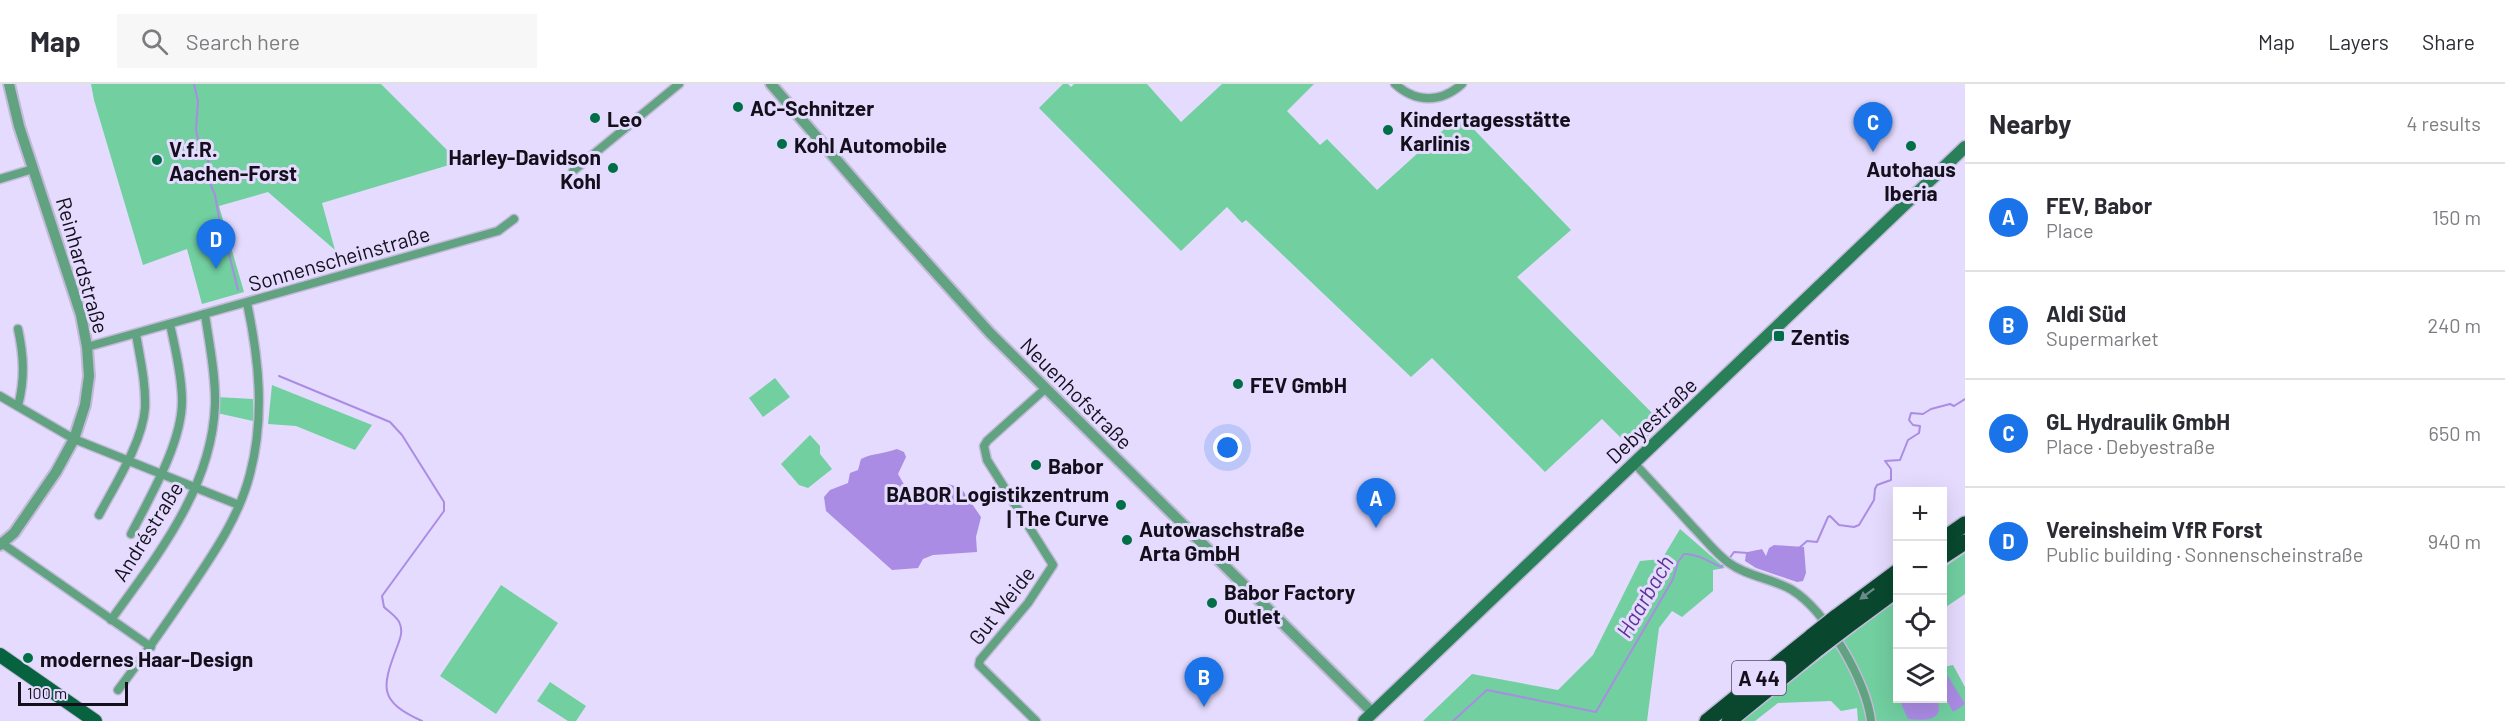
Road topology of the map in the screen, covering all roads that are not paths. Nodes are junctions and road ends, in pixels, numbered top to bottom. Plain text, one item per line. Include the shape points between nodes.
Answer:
1 (9, 84) edge
2 (679, 84) edge
3 (771, 84) edge
4 (1395, 84) edge
5 (1462, 84) edge
6 (1965, 147) edge
7 (33, 169) junction
8 (573, 171) dead end
9 (0, 179) edge
10 (514, 219) dead end
11 (247, 303) junction
12 (205, 314) junction
13 (170, 324) junction
14 (18, 329) dead end
15 (136, 334) junction
16 (87, 347) junction
17 (1045, 389) junction
18 (0, 396) edge
19 (18, 406) junction
20 (75, 440) junction
21 (128, 460) junction
22 (1634, 463) junction
23 (162, 474) junction
24 (196, 489) junction
25 (239, 505) junction
26 (99, 515) dead end
27 (1965, 524) edge
28 (131, 534) dead end
29 (1947, 537) edge
30 (1965, 542) edge
31 (0, 544) edge
32 (1947, 554) edge
33 (1893, 576) edge
34 (1893, 592) edge
35 (111, 620) junction
36 (1841, 623) junction
37 (1816, 641) junction
38 (151, 647) junction
39 (0, 655) edge
40 (118, 690) dead end
41 (1368, 717) edge
42 (95, 721) edge
43 (1036, 721) edge
44 (1707, 721) edge
45 (1729, 721) edge
46 (1871, 721) edge

1 - 7 street, Reinhardstraße
2 - 8 street
3 - 17 street, Neuenhofstraße via 892,224
4 - 5 street via 1416,97 1429,99 1442,97
6 - 22 main road, Debyestraße
7 - 9 street
7 - 16 street, Reinhardstraße via 81,315
10 - 11 street, Sonnenscheinstraße via 498,231
11 - 12 street, Sonnenscheinstraße
11 - 25 street via 259,374 259,424 250,475
12 - 13 street, Sonnenscheinstraße
12 - 24 street, Andréstraße via 215,415
13 - 15 street, Sonnenscheinstraße
13 - 23 street via 182,400
14 - 19 street via 24,381
15 - 16 street, Sonnenscheinstraße
15 - 21 street via 145,411
16 - 20 street, Reinhardstraße via 89,376
17 - 41 street, Neuenhofstraße
17 - 43 street, Gut Weide via 984,446 987,460 1053,565 979,665
18 - 19 street
19 - 20 street
20 - 21 street
20 - 31 street, Reinhardstraße via 14,533
21 - 23 street
21 - 26 street
22 - 41 main road, Debyestraße
22 - 46 street via 1727,561 1754,577 1791,590 1820,617 1860,680
23 - 24 street
23 - 28 street
24 - 25 street
24 - 35 street, Andréstraße
25 - 38 street via 225,536
27 - 29 highway
30 - 32 highway
31 - 35 street
33 -> 36 highway, A 44
34 - 36 highway, A 44
35 - 38 street
36 - 37 highway, A 44, bridge
37 - 44 highway, A 44
37 - 45 highway, A 44
38 - 40 street
39 - 42 main road

